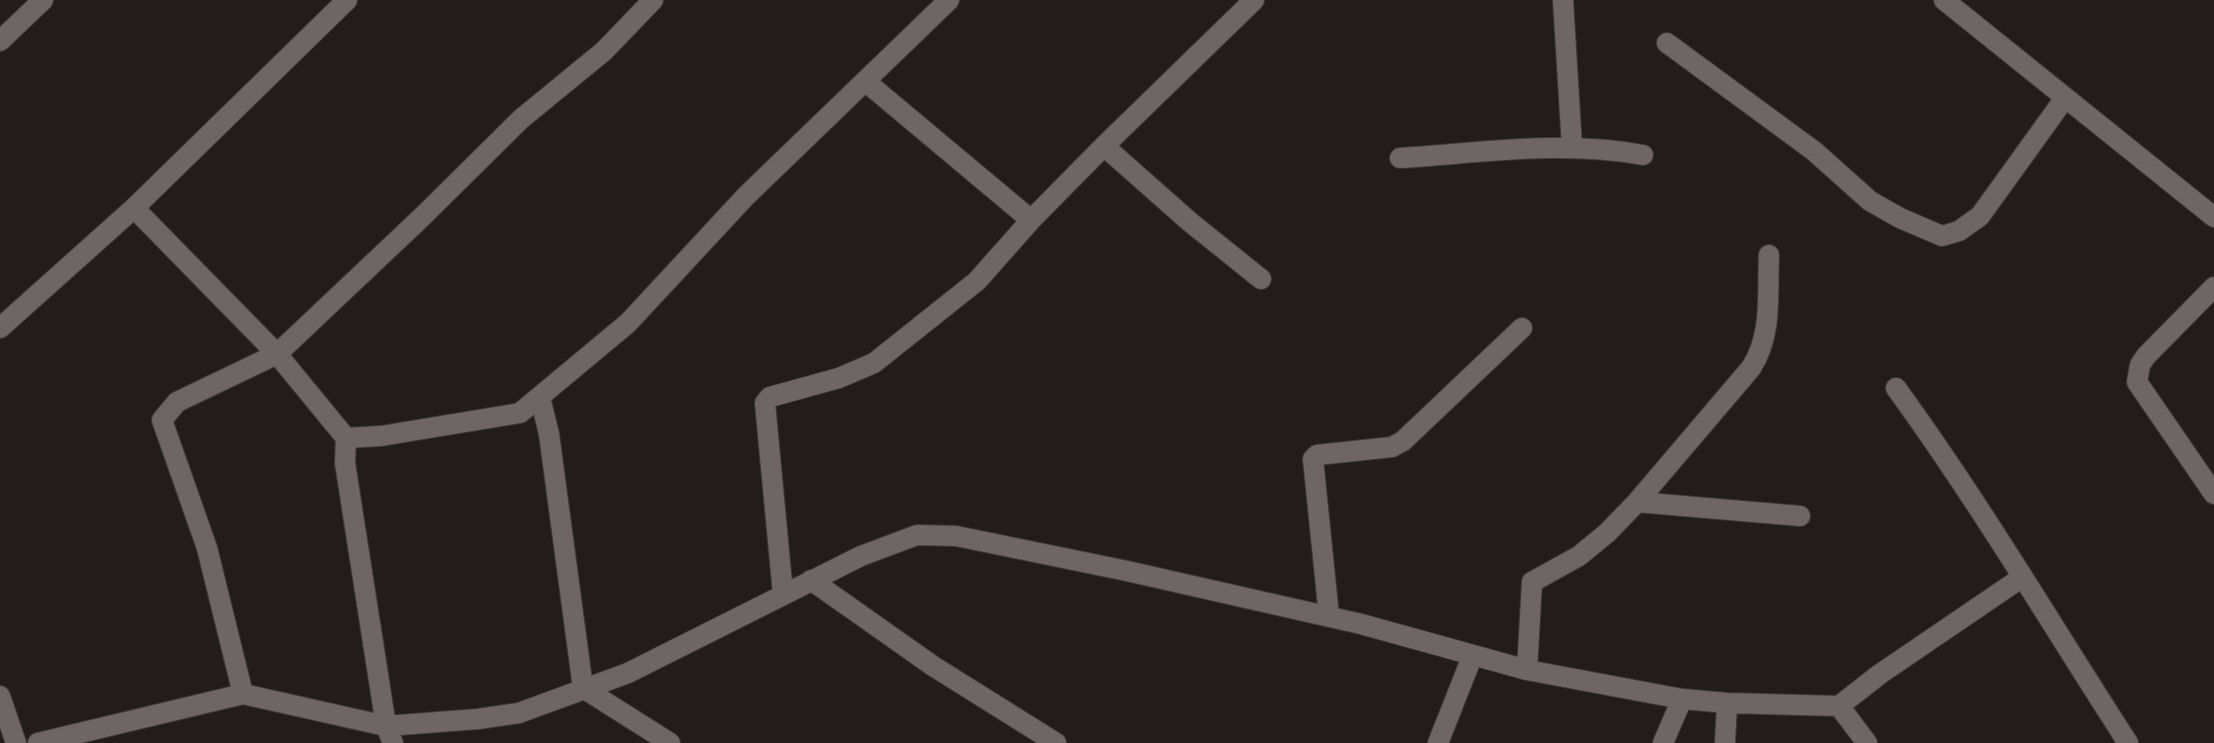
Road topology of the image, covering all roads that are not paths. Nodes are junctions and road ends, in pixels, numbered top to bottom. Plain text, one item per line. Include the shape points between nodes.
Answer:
1 (43, 0) edge
2 (347, 0) edge
3 (653, 0) edge
4 (949, 0) edge
5 (1254, 0) edge
6 (1563, 0) edge
7 (1944, 0) edge
8 (0, 41) edge
9 (1667, 43) dead end
10 (865, 81) junction
11 (2065, 98) junction
12 (1104, 146) junction
13 (1572, 147) junction
14 (1643, 155) dead end
15 (1400, 158) dead end
16 (134, 208) junction
17 (2214, 217) edge
18 (1031, 220) junction
19 (1769, 255) dead end
20 (1261, 279) dead end
21 (2214, 287) edge
22 (0, 328) edge
23 (1522, 328) dead end
24 (277, 354) junction
25 (1896, 388) dead end
26 (540, 397) junction
27 (346, 438) junction
28 (2214, 494) edge
29 (1637, 502) junction
30 (1800, 516) dead end
31 (2021, 578) junction
32 (811, 580) junction
33 (783, 594) junction
34 (1329, 616) junction
35 (1472, 657) junction
36 (1527, 670) junction
37 (583, 688) junction
38 (243, 694) junction
39 (0, 696) edge
40 (1682, 699) junction
41 (1727, 703) junction
42 (1839, 706) junction
43 (389, 734) edge
44 (16, 743) edge
45 (38, 743) edge
46 (670, 743) edge
47 (1056, 743) edge
48 (1438, 743) edge
49 (1663, 743) edge
50 (1725, 743) edge
51 (1867, 743) edge
52 (2128, 743) edge

1 - 8 street
2 - 16 street
3 - 24 street
4 - 10 street
5 - 12 street
6 - 13 street
7 - 11 street
9 - 11 street via 1814,151 1870,201 1942,236 1980,216
10 - 18 street
10 - 26 street via 746,196 628,323
11 - 17 street
12 - 18 street
12 - 20 street
13 - 14 street
13 - 15 street
16 - 22 street
16 - 24 street
18 - 33 street via 977,281 874,363 765,403
19 - 29 street via 1762,350
21 - 28 street via 2146,356 2137,382
23 - 34 street via 1403,441 1313,459
24 - 27 street
24 - 38 street via 177,402 162,420 207,548
25 - 31 street via 1953,467
26 - 27 street via 506,418
26 - 37 street
27 - 43 street via 345,463
29 - 30 street
29 - 36 street via 1586,551 1532,582
31 - 42 street
31 - 52 street
32 - 33 street
32 - 34 street via 917,535 956,536
32 - 47 street via 933,666
33 - 37 street via 628,673
34 - 35 street
35 - 36 street
35 - 48 street
36 - 40 street
37 - 43 street via 519,713
37 - 46 street
38 - 43 street
38 - 45 street
39 - 44 street
40 - 41 street
40 - 49 street
41 - 42 street
41 - 50 street
42 - 51 street

